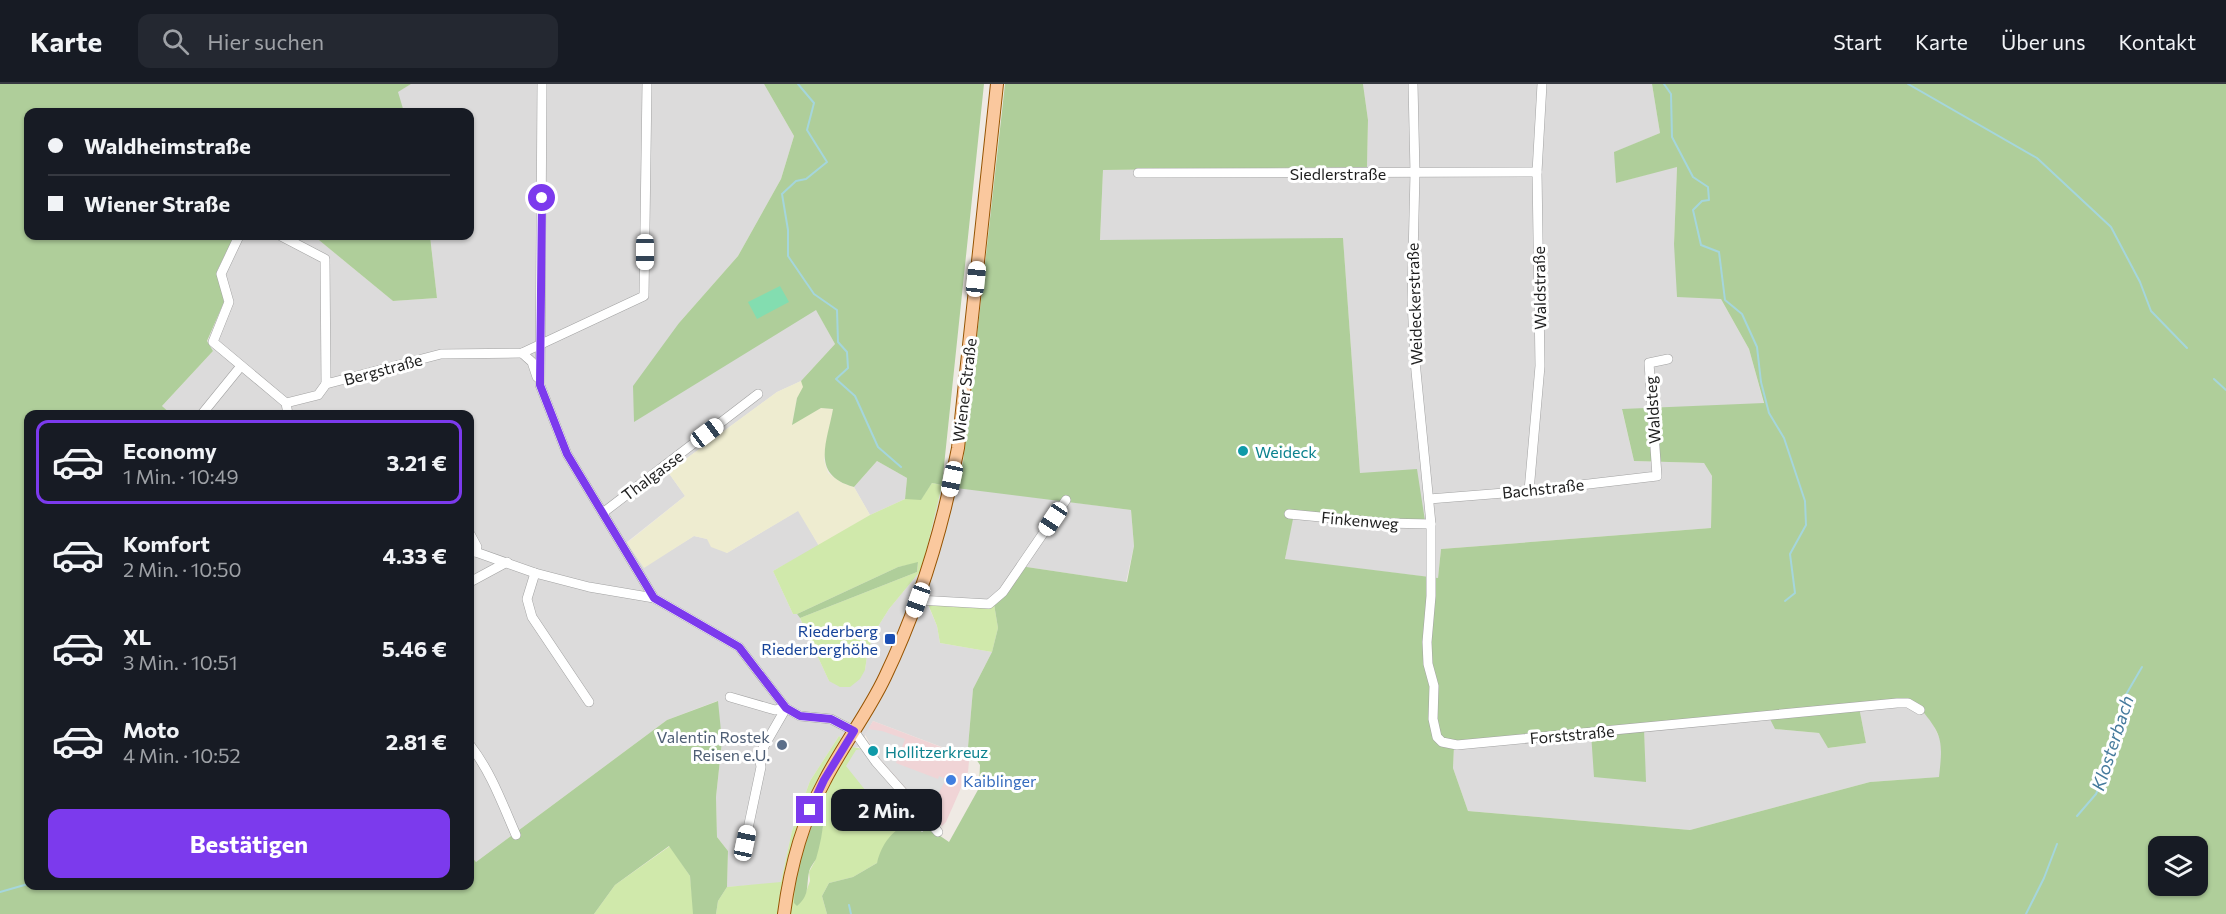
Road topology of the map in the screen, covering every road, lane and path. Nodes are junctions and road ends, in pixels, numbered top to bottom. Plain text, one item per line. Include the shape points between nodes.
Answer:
1 (542, 84) edge
2 (646, 84) edge
3 (998, 84) edge
4 (1413, 84) edge
5 (1542, 84) edge
6 (1538, 172) junction
7 (1138, 173) dead end
8 (1415, 173) junction
9 (236, 240) edge
10 (289, 240) edge
11 (540, 344) junction
12 (522, 353) junction
13 (1668, 359) dead end
14 (241, 366) junction
15 (326, 384) junction
16 (540, 385) junction
17 (758, 394) dead end
18 (286, 403) junction
19 (205, 410) edge
20 (287, 410) edge
21 (1657, 476) joint
22 (1528, 491) junction
23 (1429, 499) junction
24 (1066, 500) dead end
25 (604, 512) junction
26 (1289, 514) dead end
27 (1431, 524) junction
28 (474, 552) edge
29 (507, 562) junction
30 (535, 573) junction
31 (474, 580) edge
32 (654, 598) junction
33 (918, 600) junction
34 (730, 698) dead end
35 (589, 702) dead end
36 (786, 708) junction
37 (1920, 710) dead end
38 (854, 731) junction
39 (474, 750) edge
40 (938, 832) dead end
41 (516, 835) dead end
42 (745, 843) dead end
43 (784, 914) edge

1 - 11 street
2 - 11 street, Bergstraße via 644,296
3 - 33 main road, Wiener Straße via 958,448 949,495
4 - 8 street, Weideckerstraße
5 - 6 street, Waldstraße
6 - 8 street, Siedlerstraße
6 - 22 street, Waldstraße via 1540,366
7 - 8 street, Siedlerstraße
8 - 23 street, Weideckerstraße via 1412,300
9 - 14 street via 221,274 229,302 213,342
10 - 15 street, Bergstraße via 325,259
11 - 12 street, Bergstraße
11 - 16 street
12 - 15 street, Bergstraße via 441,354
12 - 16 street via 532,362
13 - 21 street, Waldsteg via 1649,363
14 - 18 street
14 - 19 street
15 - 18 street via 318,394
16 - 25 street via 567,454
17 - 25 street, Thalgasse
18 - 20 street
21 - 22 street, Bachstraße
22 - 23 street, Bachstraße
23 - 27 street, Weideckerstraße
24 - 33 street via 1003,592 989,604
25 - 32 street
26 - 27 street, Finkenweg
27 - 37 street, Forststraße via 1428,664 1434,686 1433,719 1442,742 1457,745 1897,703 1908,703
28 - 29 street
29 - 30 street
29 - 31 street
30 - 32 street
30 - 35 street via 527,599 532,617
32 - 36 street via 739,647
33 - 38 main road, Wiener Straße via 884,680
34 - 36 street via 775,710
36 - 38 street via 800,716 831,719
36 - 42 street via 759,755 761,767
38 - 40 street
38 - 43 main road, Wiener Straße via 824,780 804,827
39 - 41 street via 492,779

